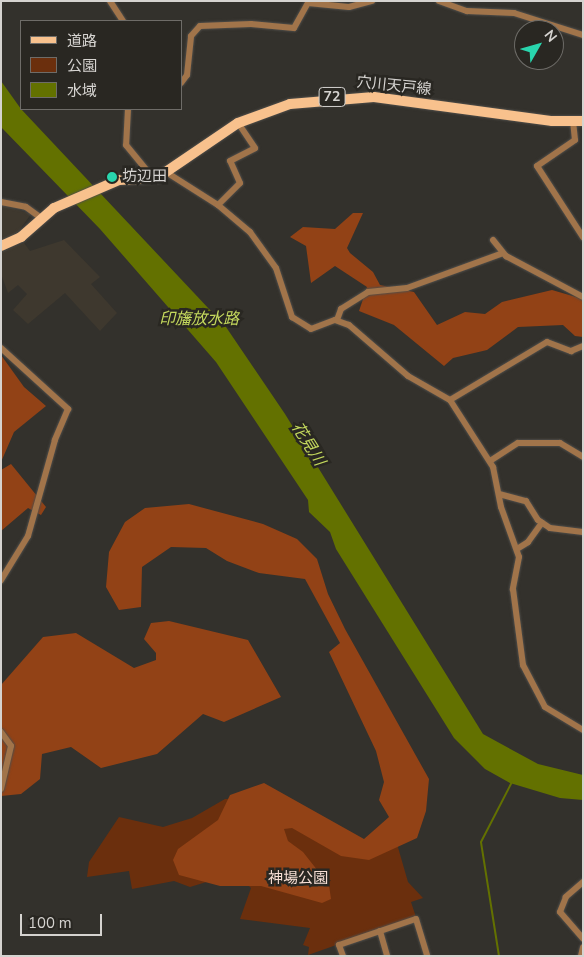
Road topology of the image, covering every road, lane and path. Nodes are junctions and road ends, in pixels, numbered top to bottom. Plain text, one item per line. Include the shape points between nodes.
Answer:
1 (110, 1) edge
2 (372, 1) edge
3 (439, 1) edge
4 (122, 20) edge
5 (583, 35) edge
6 (182, 82) edge
7 (128, 110) edge
8 (578, 121) edge
9 (238, 123) junction
10 (166, 172) junction
11 (154, 179) junction
12 (1, 202) edge
13 (218, 205) junction
14 (40, 217) junction
15 (583, 238) edge
16 (493, 240) dead end
17 (1, 246) edge
18 (503, 253) junction
19 (583, 297) edge
20 (337, 320) junction
21 (583, 346) edge
22 (1, 348) edge
23 (450, 400) junction
24 (583, 457) edge
25 (490, 461) junction
26 (499, 494) junction
27 (542, 523) junction
28 (583, 532) edge
29 (516, 549) junction
30 (1, 580) edge
31 (583, 730) edge
32 (1, 732) edge
33 (1, 789) edge
34 (583, 882) edge
35 (380, 931) junction
36 (583, 938) edge
37 (583, 947) edge
38 (343, 956) edge
39 (387, 956) edge
40 (427, 956) edge
41 (581, 956) edge

1 - 4 street
2 - 6 street via 349,7 308,3 294,28 251,24 200,26 191,36 187,75
3 - 5 street via 467,11 514,13
7 - 11 street via 126,145
8 - 9 main road, 穴川天戸線 / 72 via 357,96 290,104
8 - 15 street via 575,140 538,166
9 - 10 main road, 穴川天戸線 / 72
9 - 13 street via 255,148 230,161 240,183
10 - 11 main road, 穴川天戸線 / 72
10 - 13 street
11 - 14 main road via 126,179 103,186
12 - 14 street via 26,207
13 - 20 street via 245,228 268,255 276,268 292,318 311,329
14 - 17 main road via 21,237
16 - 18 street
18 - 19 street
18 - 20 street via 407,288 368,292 340,309
20 - 23 street via 349,324 423,388
21 - 23 street via 571,351 547,342
22 - 30 street via 68,409 55,440 28,536
23 - 25 street
24 - 25 street via 560,443 518,443
25 - 26 street
26 - 27 street via 526,502
26 - 29 street
27 - 28 street via 564,531
27 - 29 street via 528,542
29 - 31 street via 519,563 513,589 523,666 545,707
32 - 33 street via 11,746
34 - 36 street via 566,897 560,912
35 - 38 street via 340,945
35 - 39 street
35 - 40 street via 416,919
37 - 41 street

